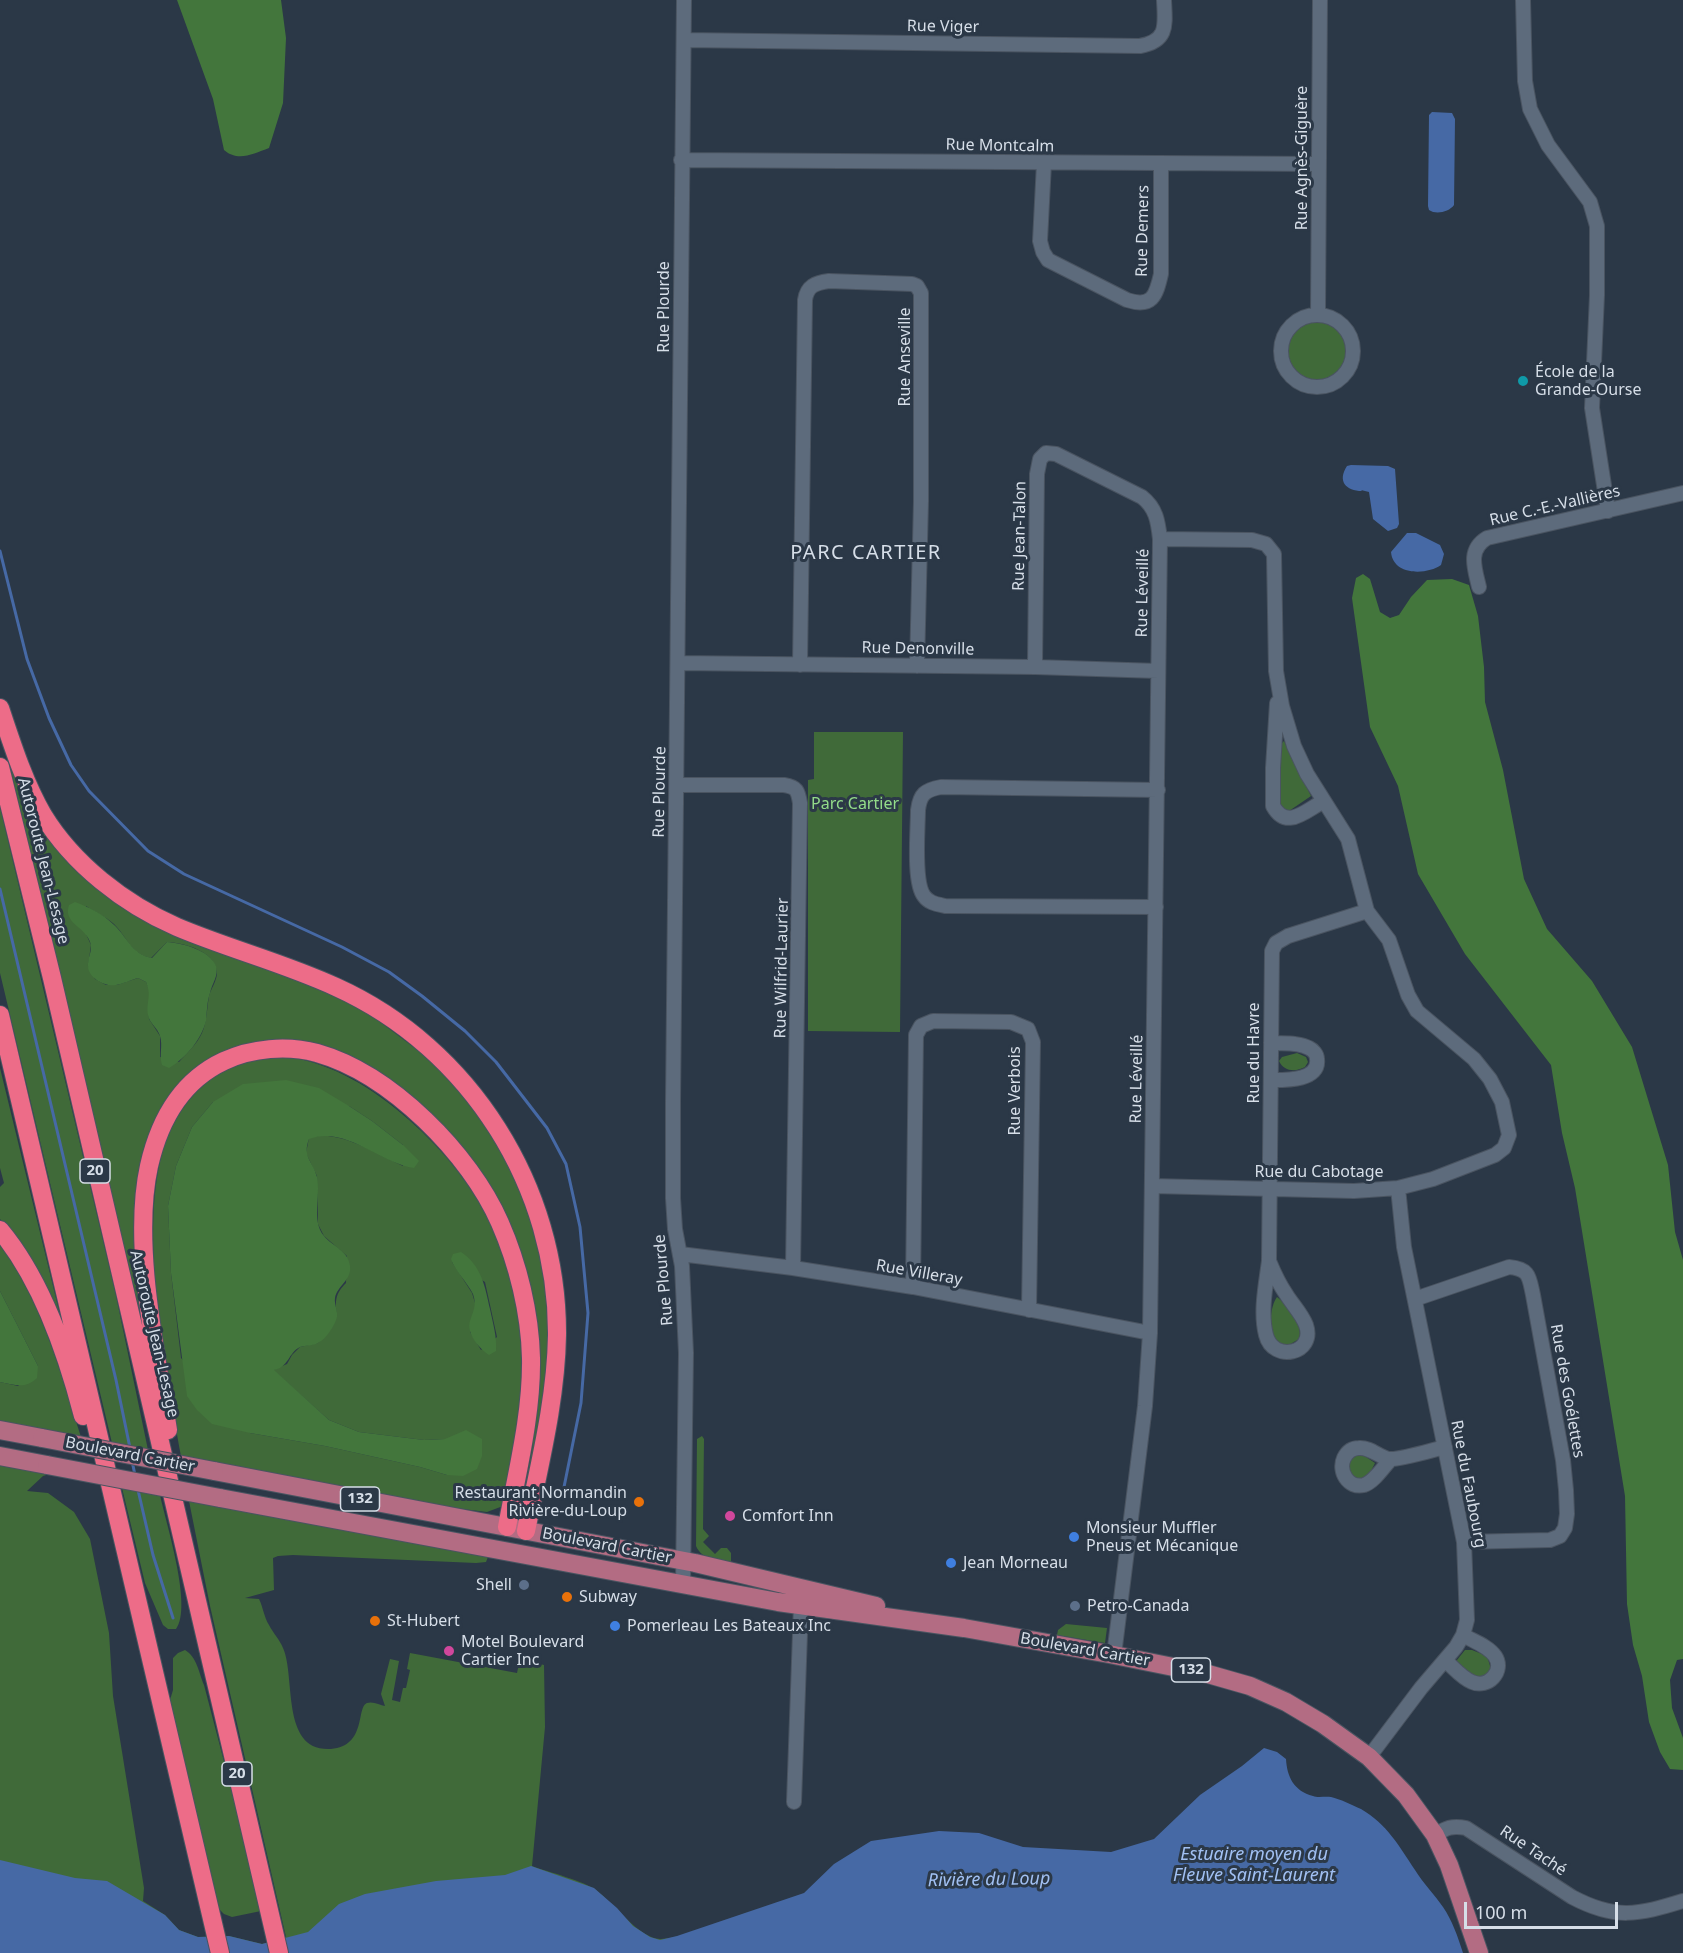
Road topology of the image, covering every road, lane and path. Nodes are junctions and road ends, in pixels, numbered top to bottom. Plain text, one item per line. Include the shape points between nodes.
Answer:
1 (684, 0) edge
2 (1164, 0) edge
3 (1320, 0) edge
4 (1523, 0) edge
5 (684, 40) junction
6 (681, 160) junction
7 (1044, 163) junction
8 (1161, 164) junction
9 (1318, 164) junction
10 (1318, 315) junction
11 (1683, 493) edge
12 (1151, 504) joint
13 (1608, 511) junction
14 (1160, 539) junction
15 (1479, 587) dead end
16 (678, 663) junction
17 (800, 665) junction
18 (917, 666) junction
19 (1035, 667) junction
20 (1158, 670) junction
21 (1278, 689) junction
22 (0, 708) edge
23 (0, 767) edge
24 (677, 785) junction
25 (1158, 790) junction
26 (1324, 801) junction
27 (1156, 907) junction
28 (1367, 911) junction
29 (0, 1015) edge
30 (1271, 1043) junction
31 (1271, 1080) junction
32 (1152, 1186) junction
33 (1398, 1188) junction
34 (1269, 1189) junction
35 (0, 1230) edge
36 (680, 1254) junction
37 (1269, 1261) junction
38 (793, 1268) junction
39 (913, 1287) junction
40 (1415, 1299) junction
41 (1029, 1310) junction
42 (1150, 1333) junction
43 (0, 1430) edge
44 (1444, 1447) junction
45 (0, 1456) edge
46 (1391, 1459) dead end
47 (507, 1527) junction
48 (526, 1531) junction
49 (1464, 1542) junction
50 (502, 1551) junction
51 (521, 1554) junction
52 (684, 1561) junction
53 (192, 1574) junction
54 (683, 1584) junction
55 (802, 1597) junction
56 (141, 1619) junction
57 (1463, 1635) junction
58 (1114, 1655) junction
59 (1446, 1661) junction
60 (1369, 1757) junction
61 (794, 1802) dead end
62 (1435, 1835) junction
63 (1683, 1901) edge
64 (220, 1953) edge
65 (279, 1953) edge
66 (1479, 1953) edge

1 - 5 street, Rue Plourde
2 - 5 street, Rue Viger via 1163,33 1151,44 1140,45
3 - 9 street, Rue Agnès-Giguère
4 - 13 street via 1525,81 1530,109 1548,145 1590,202 1597,226 1592,408
5 - 6 street, Rue Plourde
6 - 7 street, Rue Montcalm
6 - 16 street, Rue Plourde
7 - 8 street, Rue Montcalm
7 - 8 street, Rue Demers via 1040,241 1048,261 1139,304 1154,297 1161,274
8 - 9 street, Rue Montcalm
9 - 10 street, Rue Agnès-Giguère
10 - 10 street via 1293,325 1284,336 1281,350 1291,376 1316,387 1330,385 1342,377 1353,352 1351,338 1343,326
11 - 13 street, Rue C.-E.-Vallières
12 - 14 street, Rue Léveillé via 1158,518
12 - 19 street, Rue Jean-Talon via 1056,454 1046,453 1040,459
13 - 15 street, Rue C.-E.-Vallières via 1487,538 1474,554
14 - 20 street, Rue Léveillé
14 - 21 street, Rue du Cabotage via 1252,540 1271,548 1276,578 1274,650
16 - 17 street, Rue Denonville
16 - 24 street, Rue Plourde
17 - 18 street, Rue Denonville
17 - 18 street, Rue Anseville via 805,300 812,286 829,281 912,284 921,293
18 - 19 street, Rue Denonville
19 - 20 street, Rue Denonville
20 - 25 street, Rue Léveillé
21 - 26 street, Rue du Cabotage via 1294,746
21 - 26 street, Rue du Cabotage via 1273,806 1282,818 1290,819
22 - 48 highway via 44,816 103,882 175,926 338,987 379,1010 432,1048 489,1114 534,1203 550,1259 556,1301 554,1386
23 - 53 highway, Autoroute Jean-Lesage / 20
24 - 36 street, Rue Plourde via 673,1162 675,1229
24 - 38 street, Rue Wilfrid-Laurier via 784,785 793,786 798,792
25 - 27 street, Rue Léveillé
25 - 27 street via 941,787 924,792 918,810 918,886 932,903
26 - 28 street, Rue du Cabotage via 1348,839
27 - 32 street, Rue Léveillé
28 - 30 street, Rue du Havre via 1276,943 1271,962
28 - 33 street, Rue du Cabotage via 1389,940 1417,1011 1474,1059 1490,1079 1502,1102 1509,1135 1504,1148 1495,1155
29 - 56 highway
30 - 31 street, Rue du Havre
30 - 31 street via 1307,1047 1317,1059 1310,1074 1299,1079
31 - 34 street, Rue du Havre
32 - 34 street, Rue du Cabotage
32 - 42 street, Rue Léveillé
33 - 34 street, Rue du Cabotage
33 - 40 street, Rue du Faubourg via 1404,1247
34 - 37 street, Rue du Havre
35 - 56 highway via 20,1257 54,1328
36 - 38 street, Rue Villeray
36 - 52 street, Rue Plourde via 686,1353
37 - 37 street, Rue du Havre via 1264,1310 1266,1337 1279,1351 1297,1351 1308,1335 1306,1324
38 - 39 street, Rue Villeray
39 - 41 street, Rue Villeray
39 - 41 street, Rue Verbois via 916,1035 921,1026 933,1021 1011,1022 1028,1029 1033,1042
40 - 44 street, Rue du Faubourg
40 - 49 street, Rue des Goélettes via 1509,1267 1520,1268 1528,1275 1533,1295 1563,1460 1565,1528 1551,1540
41 - 42 street, Rue Villeray
42 - 58 street, Rue Léveillé via 1145,1406
43 - 47 main road, Boulevard Cartier / 132, bridge
44 - 46 street
44 - 49 street, Rue du Faubourg
45 - 50 main road, Boulevard Cartier / 132, bridge
47 - 48 main road, Boulevard Cartier / 132
47 - 50 main road
47 - 53 highway via 528,1406 531,1356 520,1281 500,1224 451,1148 380,1084 318,1053 283,1048 264,1050 213,1066 187,1087 162,1124 145,1190 149,1302
48 - 51 main road
48 - 52 main road, Boulevard Cartier / 132
49 - 57 street, Rue du Faubourg via 1467,1620
50 - 51 main road, Boulevard Cartier / 132
51 - 54 main road, Boulevard Cartier / 132
52 - 54 street, Rue Plourde
52 - 55 main road, Boulevard Cartier / 132
53 - 65 highway, Autoroute Jean-Lesage / 20
54 - 55 main road, Boulevard Cartier / 132
55 - 58 main road, Boulevard Cartier / 132
55 - 61 street
56 - 64 highway
57 - 59 street, Rue du Faubourg
57 - 59 street via 1495,1656 1496,1674 1481,1684 1472,1682
58 - 60 main road, Boulevard Cartier / 132 via 1208,1674 1265,1692 1302,1711
59 - 60 street, Rue du Faubourg via 1414,1696
60 - 62 main road, Boulevard Cartier / 132 via 1392,1779
62 - 63 street, Rue Taché via 1455,1826 1466,1828 1572,1897 1607,1912 1642,1912
62 - 66 main road, 132

